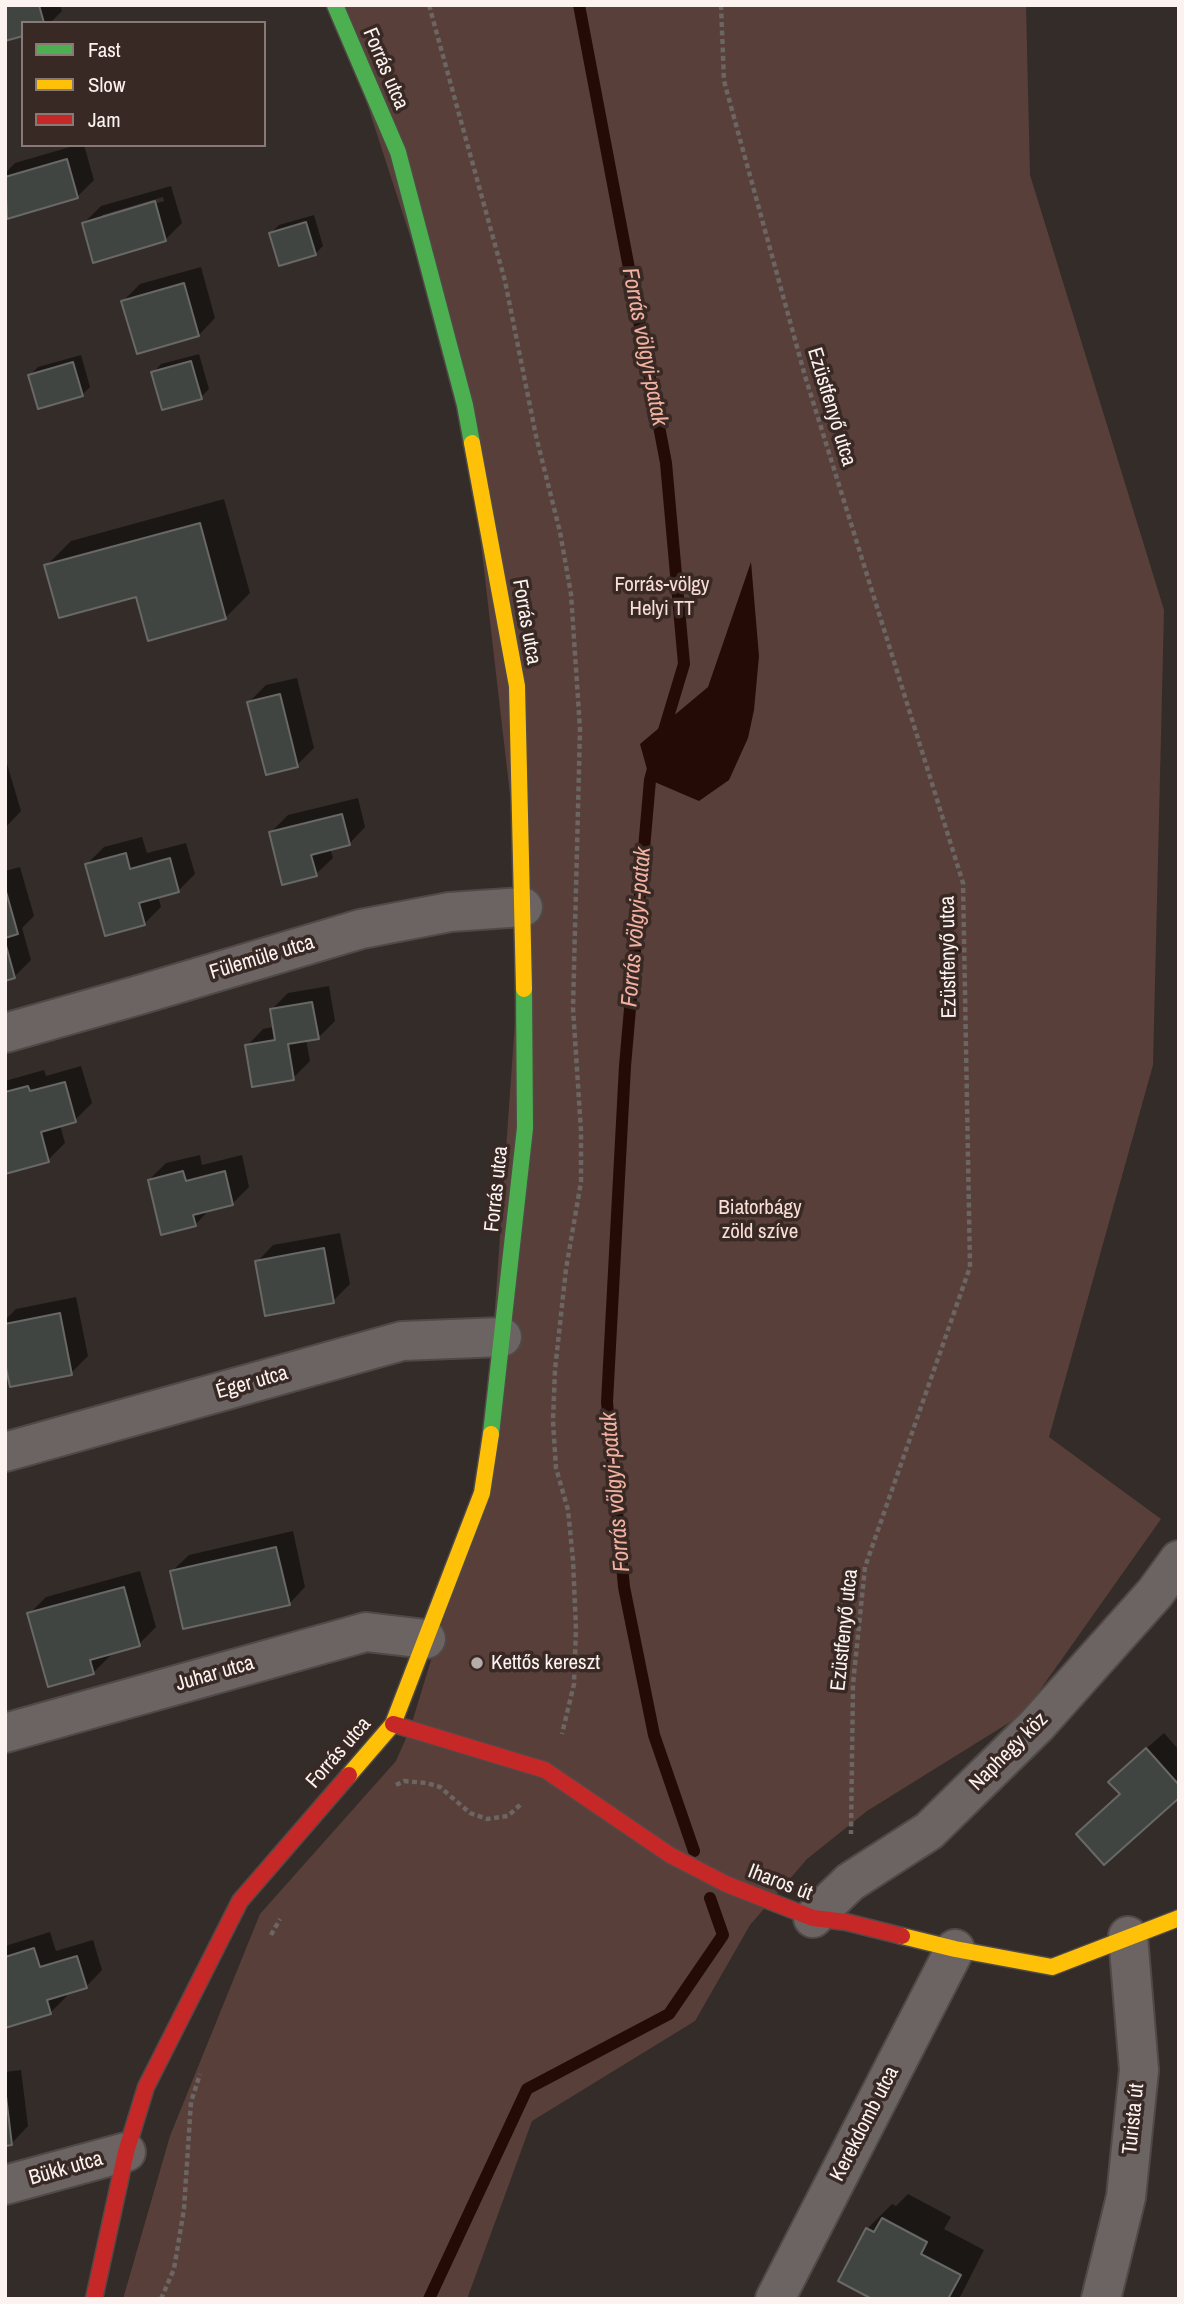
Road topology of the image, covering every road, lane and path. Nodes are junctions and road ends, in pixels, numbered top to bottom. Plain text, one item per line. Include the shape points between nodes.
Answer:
1 (335, 5) edge
2 (721, 5) edge
3 (523, 907) junction
4 (5, 1032) edge
5 (502, 1337) junction
6 (5, 1452) edge
7 (1179, 1560) edge
8 (426, 1639) junction
9 (393, 1724) junction
10 (5, 1733) edge
11 (545, 1770) junction
12 (393, 1786) dead end
13 (850, 1882) junction
14 (281, 1918) dead end
15 (813, 1918) junction
16 (1179, 1918) edge
17 (1128, 1936) junction
18 (267, 1942) dead end
19 (955, 1949) junction
20 (203, 2064) dead end
21 (126, 2152) junction
22 (5, 2185) edge
23 (94, 2299) edge
24 (161, 2299) edge
25 (775, 2299) edge
26 (1101, 2299) edge

1 - 3 street, Forrás utca via 398,152 465,405 517,685
2 - 13 path, Ezüstfenyő utca via 723,81 804,376 963,883 970,1267 865,1567 853,1684
3 - 4 street, Fülemüle utca via 450,912 361,929
3 - 5 street, Forrás utca via 525,1128
5 - 6 street, Éger utca via 402,1341
5 - 8 street, Forrás utca via 482,1493
7 - 13 street, Naphegy köz via 1037,1726 929,1831
8 - 9 street, Forrás utca
8 - 10 street, Juhar utca via 366,1632
9 - 11 street, Iharos út
9 - 21 street, Forrás utca via 240,1901 146,2087
11 - 12 path via 531,1795 508,1816 486,1819 470,1813 440,1787 404,1781
11 - 15 street, Iharos út via 670,1855 726,1884
13 - 15 street, Naphegy köz
14 - 18 path
15 - 19 street, Iharos út
16 - 17 street, Iharos út
17 - 19 street, Iharos út via 1052,1967
17 - 26 street, Turista út via 1139,2070 1126,2197
19 - 25 street, Kerekdomb utca
20 - 24 path via 191,2102 184,2209 174,2269
21 - 22 street, Bükk utca
21 - 23 street, Forrás utca

